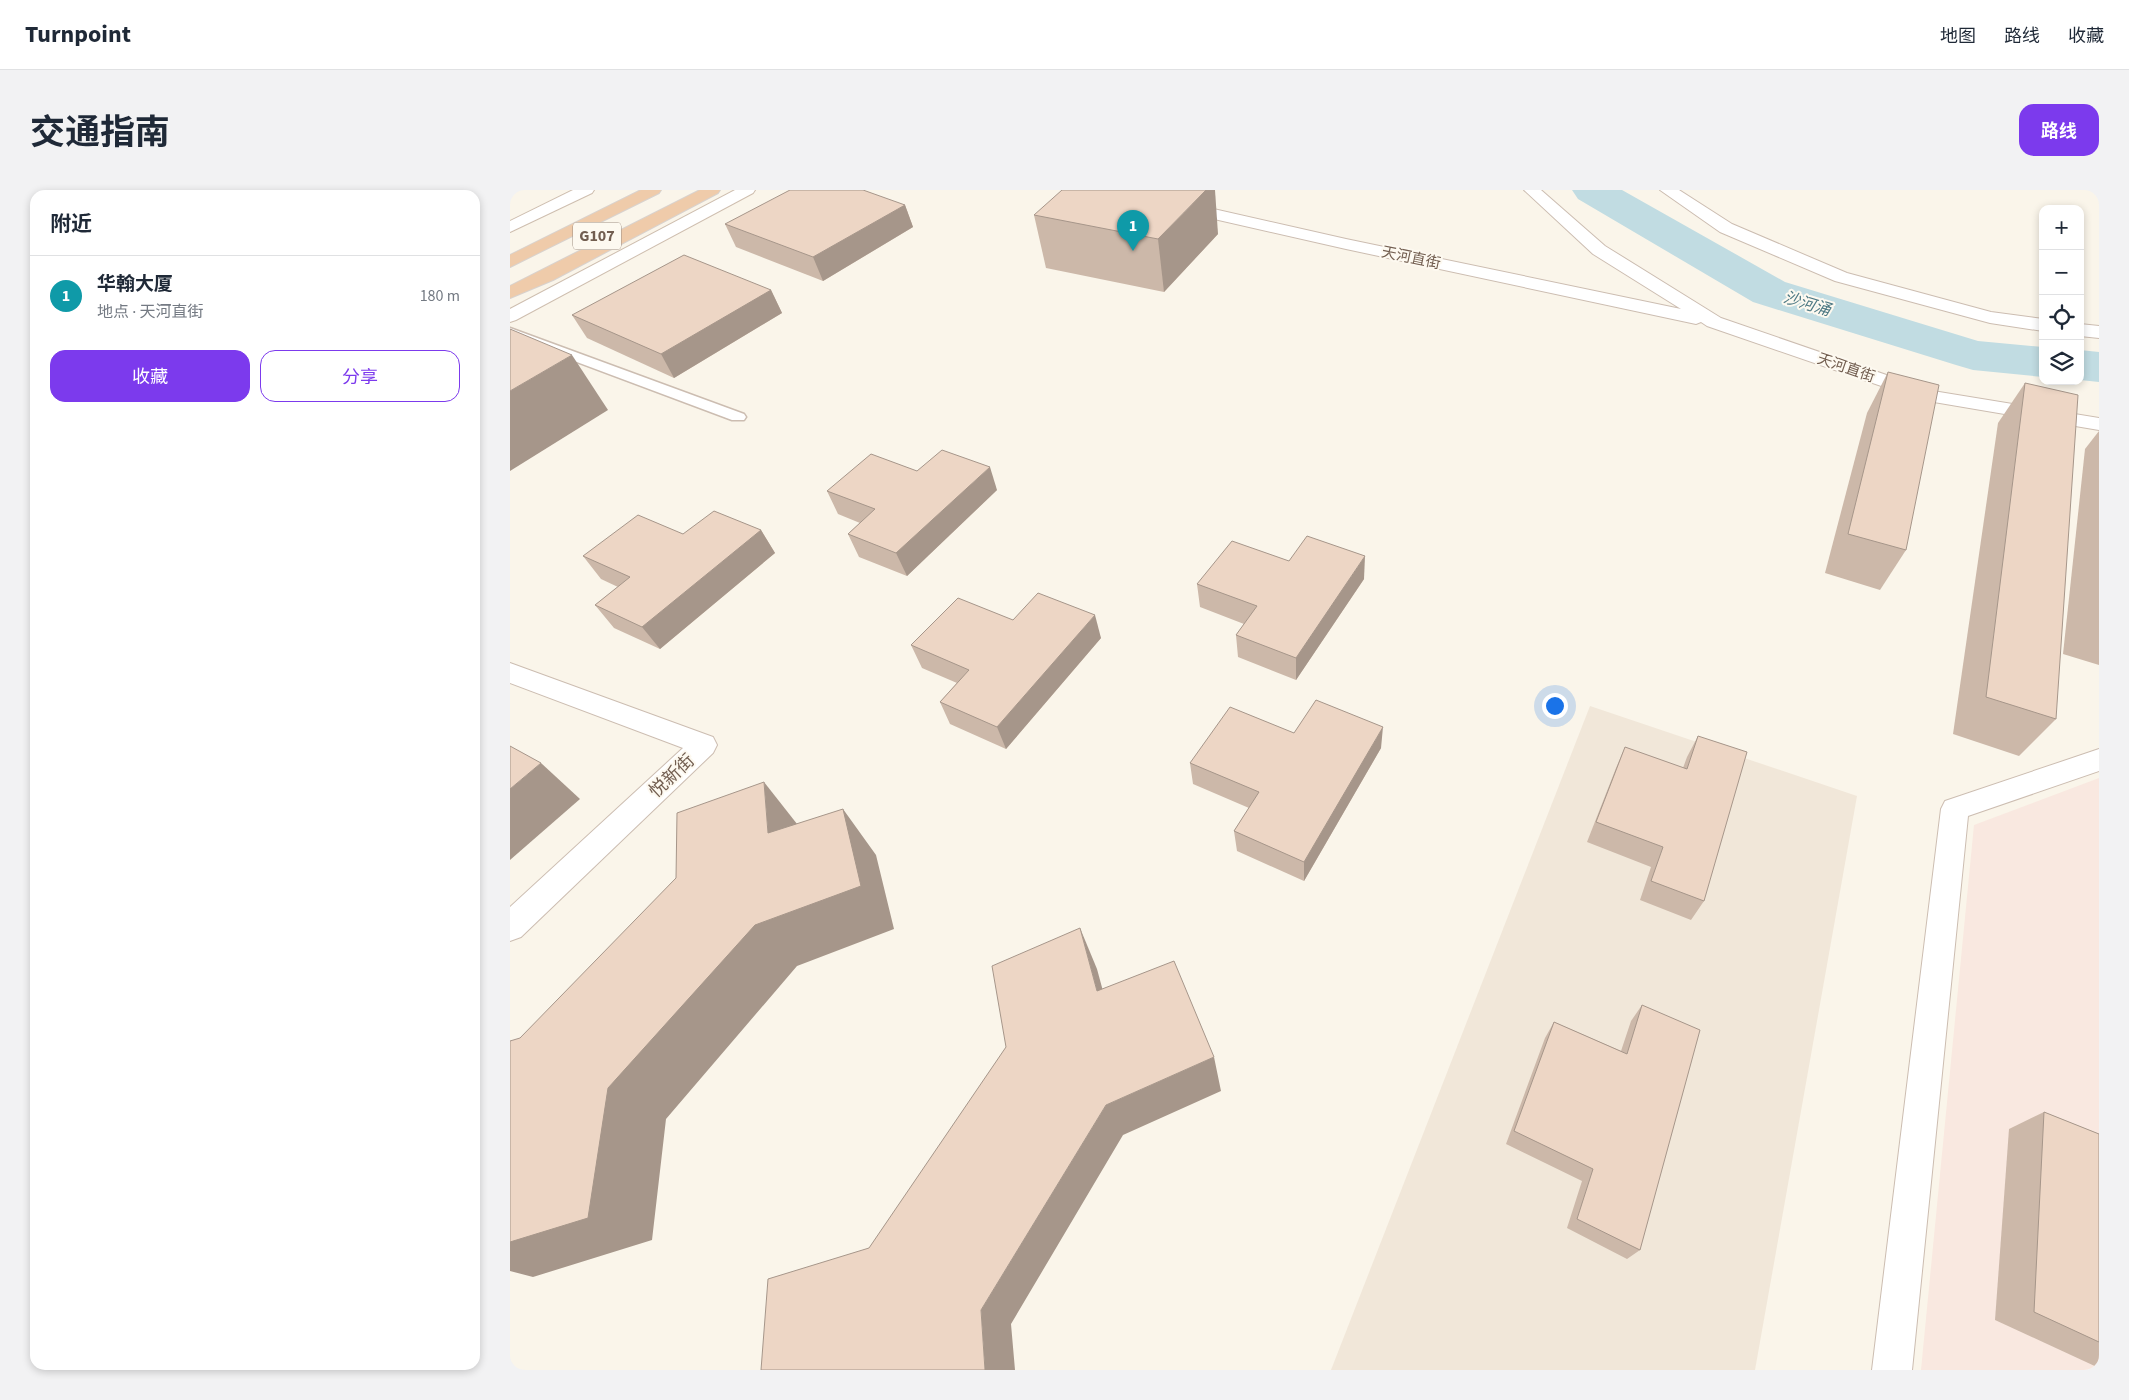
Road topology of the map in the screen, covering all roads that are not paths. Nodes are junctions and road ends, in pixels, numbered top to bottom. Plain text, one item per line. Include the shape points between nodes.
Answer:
1 (586, 190) edge
2 (620, 190) edge
3 (653, 190) edge
4 (683, 190) edge
5 (712, 190) edge
6 (748, 190) edge
7 (1109, 190) edge
8 (1532, 190) edge
9 (1668, 190) edge
10 (510, 228) edge
11 (510, 245) edge
12 (510, 262) edge
13 (510, 280) edge
14 (510, 293) edge
15 (510, 316) edge
16 (1714, 322) junction
17 (2039, 324) edge
18 (2084, 330) edge
19 (510, 332) edge
20 (2099, 332) edge
21 (738, 417) dead end
22 (2099, 424) edge
23 (510, 673) edge
24 (2099, 760) edge
25 (510, 927) edge
26 (1892, 1370) edge

1 - 10 street
2 - 11 highway
3 - 12 highway, G107
4 - 13 highway, G107
5 - 14 highway
6 - 15 street
7 - 16 street, 天河直街
8 - 16 street, 天河直街 via 1600,250
9 - 17 street via 1726,228 1841,277 1990,317
16 - 22 street, 天河直街 via 1929,396
18 - 20 street
19 - 21 lane
23 - 25 street, 悦新街 via 704,745
24 - 26 street via 1955,810

